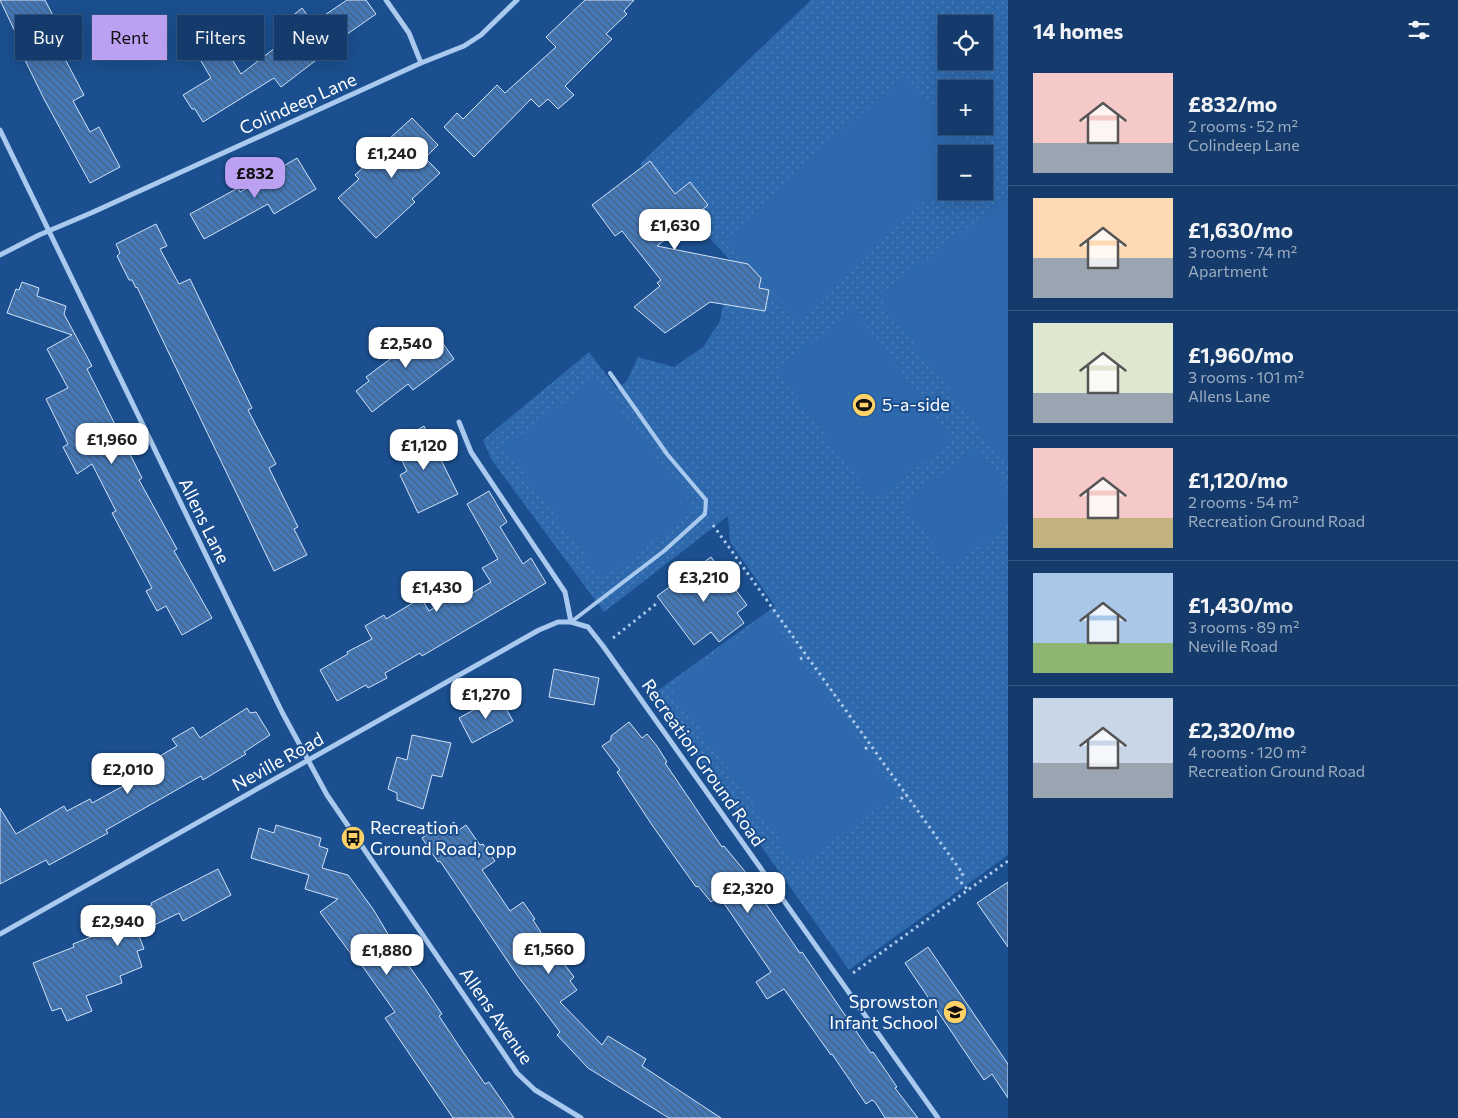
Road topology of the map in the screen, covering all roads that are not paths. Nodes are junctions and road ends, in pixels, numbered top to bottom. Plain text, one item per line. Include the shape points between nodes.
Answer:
1 (386, 0) edge
2 (517, 0) edge
3 (421, 63) junction
4 (0, 130) edge
5 (50, 230) junction
6 (0, 255) edge
7 (610, 373) dead end
8 (459, 422) dead end
9 (571, 622) junction
10 (309, 760) junction
11 (0, 934) edge
12 (581, 1118) edge
13 (938, 1118) edge

1 - 3 street via 409,33
2 - 3 street, Colindeep Lane via 481,35 464,46
3 - 5 street, Colindeep Lane
4 - 5 street, Allens Lane
5 - 6 street, Colindeep Lane
5 - 10 street, Allens Lane via 282,712
7 - 9 lane via 667,454 706,500 705,514 664,551
8 - 9 street via 471,452 565,592
9 - 10 street, Neville Road via 558,622 539,630
9 - 13 street, Recreation Ground Road via 588,627 603,646
10 - 11 street, Neville Road
10 - 12 street, Allens Avenue via 327,795 517,1074 535,1090

